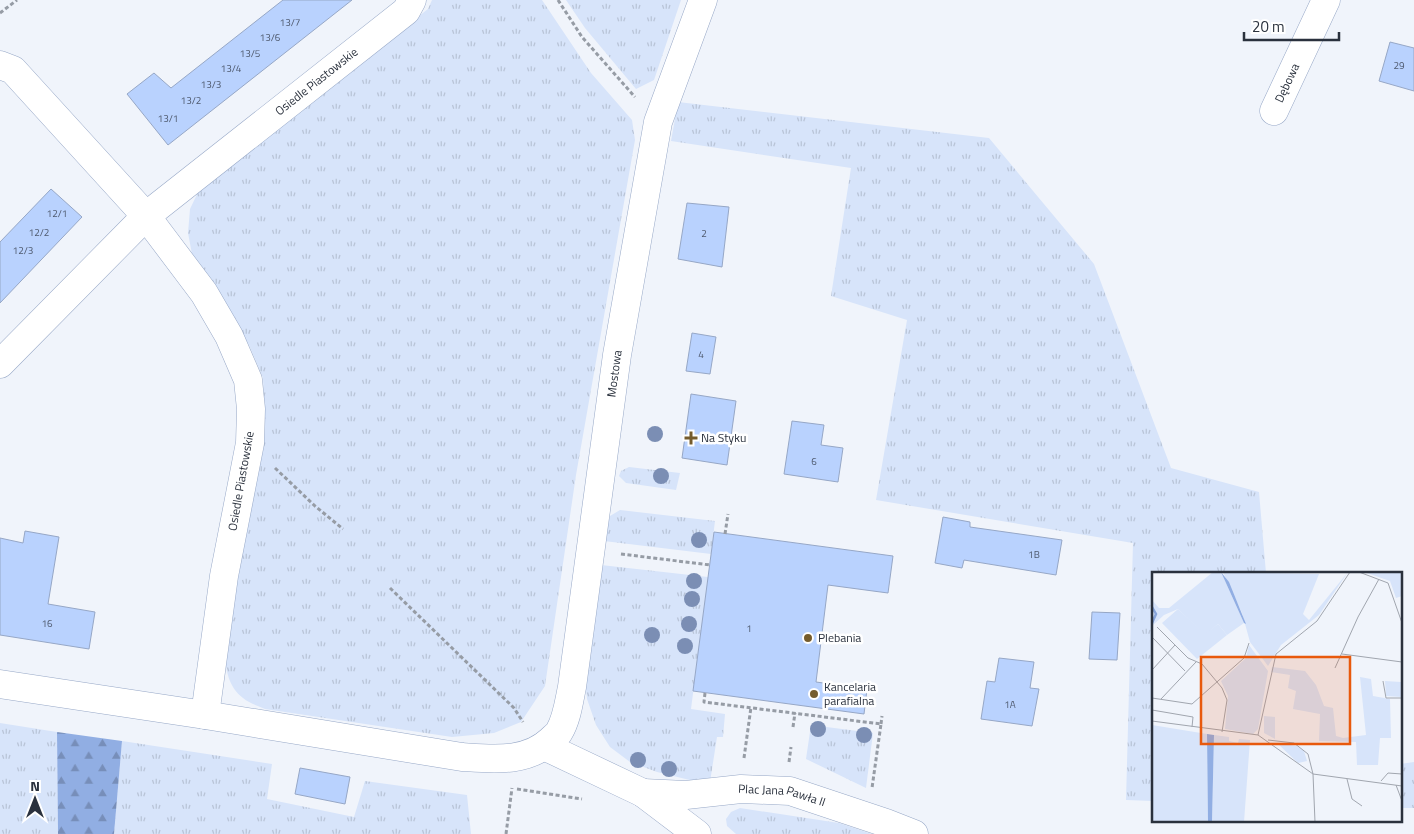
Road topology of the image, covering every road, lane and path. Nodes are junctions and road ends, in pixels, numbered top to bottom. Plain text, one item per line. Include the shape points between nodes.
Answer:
1 (17, 0) edge
2 (412, 0) edge
3 (558, 0) edge
4 (703, 0) edge
5 (1326, 0) edge
6 (0, 14) edge
7 (0, 65) edge
8 (1274, 111) dead end
9 (658, 122) junction
10 (146, 216) junction
11 (0, 364) edge
12 (250, 443) junction
13 (728, 514) dead end
14 (343, 529) dead end
15 (725, 534) dead end
16 (590, 550) junction
17 (710, 565) dead end
18 (390, 588) dead end
19 (0, 684) edge
20 (705, 693) dead end
21 (751, 707) junction
22 (795, 713) junction
23 (205, 715) junction
24 (882, 716) dead end
25 (880, 724) junction
26 (793, 727) dead end
27 (518, 728) dead end
28 (544, 746) junction
29 (791, 747) dead end
30 (516, 757) junction
31 (744, 760) dead end
32 (788, 765) dead end
33 (872, 789) dead end
34 (644, 794) junction
35 (506, 834) edge
36 (697, 834) edge
37 (914, 834) edge

1 - 6 path
2 - 10 street, Osiedle Piastowskie via 406,11
3 - 9 path via 582,37
4 - 9 street, Mostowa
5 - 8 street, Dębowa
7 - 10 street, Osiedle Piastowskie via 13,70
9 - 16 street, Mostowa via 617,355
10 - 11 street, Osiedle Piastowskie
10 - 12 street, Osiedle Piastowskie via 204,293 229,336 248,380
12 - 14 path
12 - 23 street, Osiedle Piastowskie via 224,576
13 - 15 path
16 - 17 path
16 - 28 street, Mostowa via 566,715 559,732
18 - 27 path via 514,708 524,724
19 - 23 street
20 - 21 path via 704,702
21 - 22 path
21 - 31 path
22 - 25 path
22 - 26 path
23 - 30 street via 462,757 502,760
24 - 25 path
25 - 33 path
28 - 30 street
28 - 34 street
29 - 32 path
30 - 35 path
34 - 36 street
34 - 37 street, Plac Jana Pawła II via 741,789 790,791

